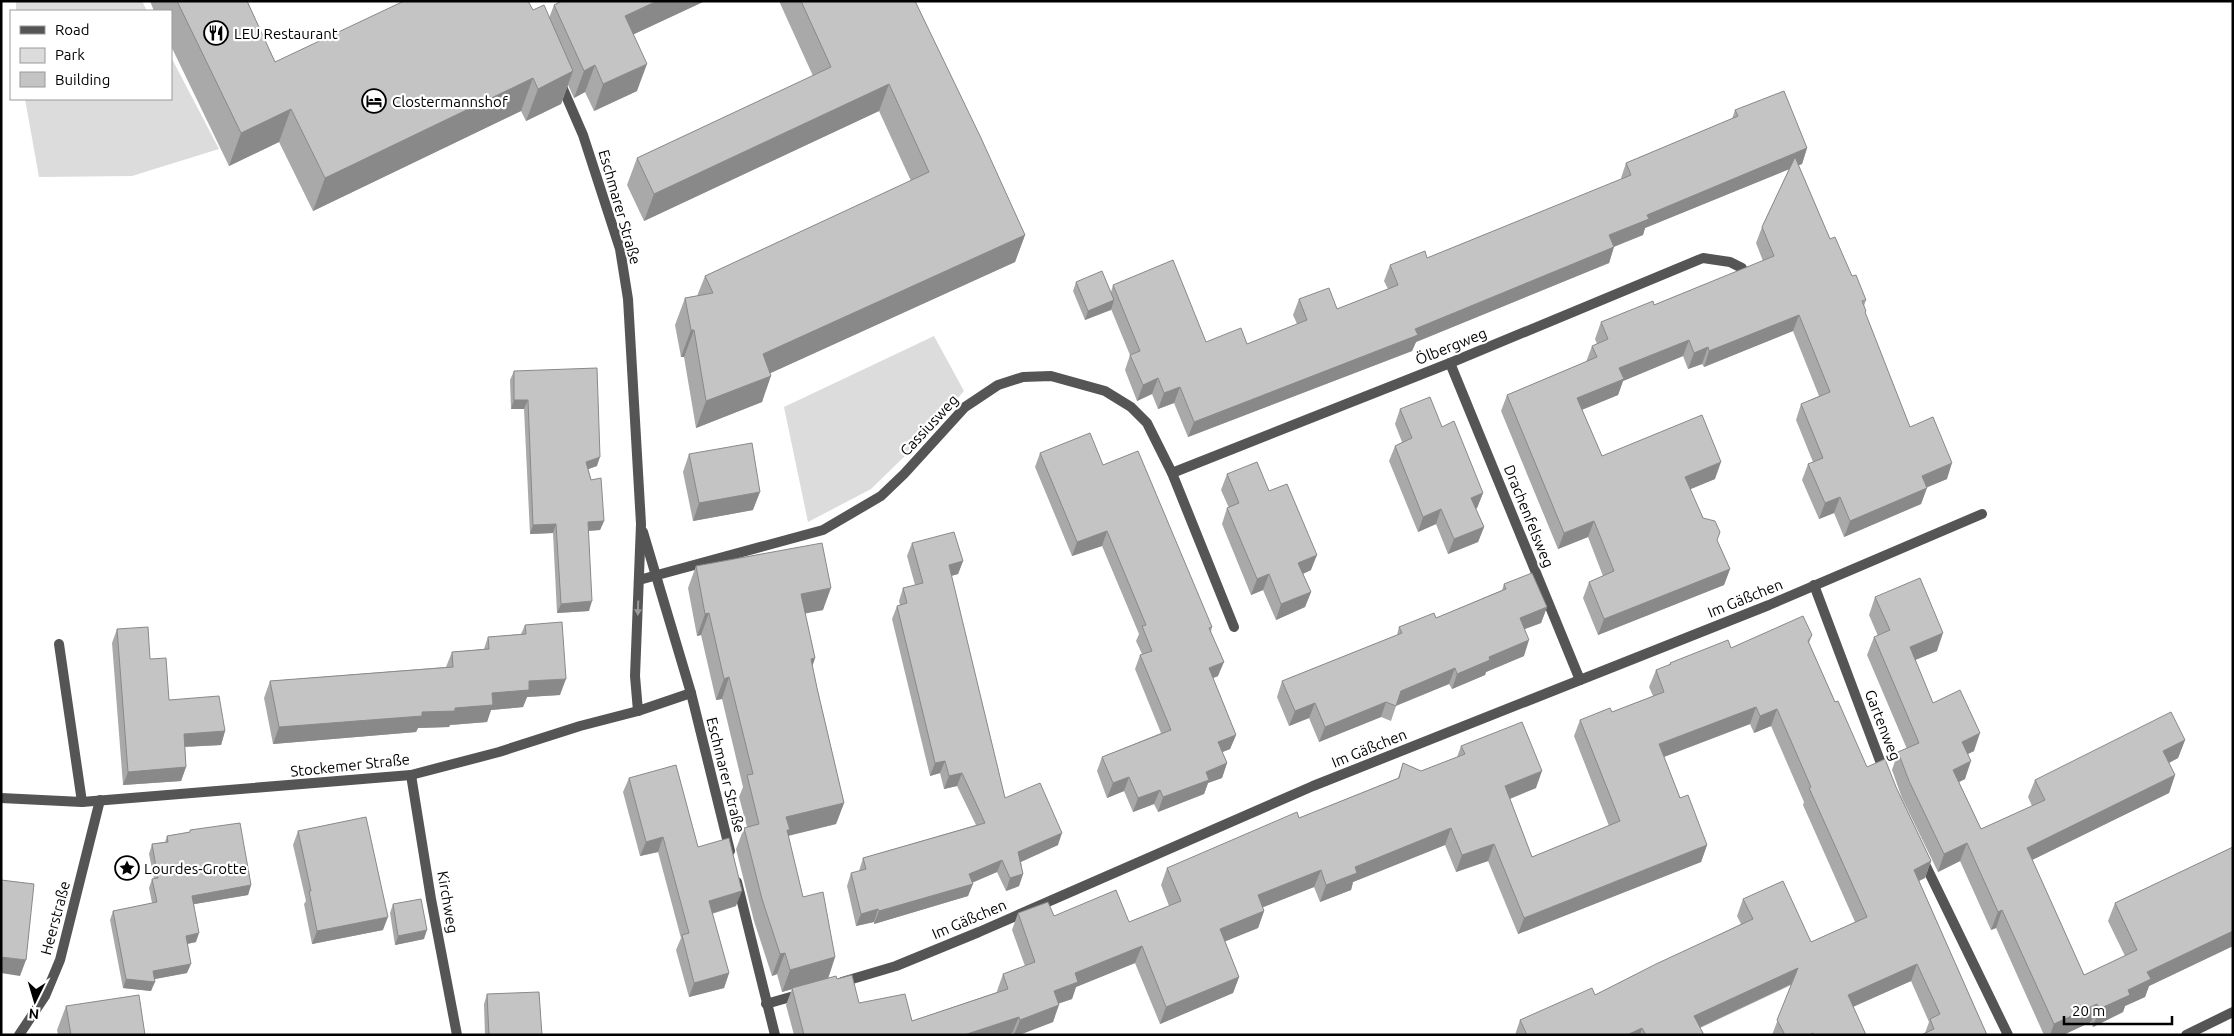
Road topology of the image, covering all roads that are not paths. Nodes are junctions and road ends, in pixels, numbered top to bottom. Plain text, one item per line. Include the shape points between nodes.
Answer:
1 (555, 72) edge
2 (1742, 268) edge
3 (1450, 362) junction
4 (1172, 473) junction
5 (1982, 514) dead end
6 (641, 524) junction
7 (656, 575) junction
8 (639, 580) junction
9 (1814, 585) junction
10 (1234, 627) dead end
11 (59, 644) dead end
12 (1580, 680) junction
13 (691, 693) junction
14 (638, 711) junction
15 (412, 775) junction
16 (1889, 783) edge
17 (1, 798) edge
18 (100, 800) junction
19 (82, 802) junction
20 (1916, 844) edge
21 (831, 985) edge
22 (812, 990) edge
23 (766, 1004) junction
24 (2233, 1012) edge
25 (19, 1035) edge
26 (457, 1035) edge
27 (775, 1035) edge
28 (2008, 1035) edge
29 (2186, 1035) edge

1 - 6 street, Eschmarer Straße via 583,135 620,249 628,299
2 - 3 street, Ölbergweg via 1730,262 1703,258
3 - 4 street, Ölbergweg
3 - 12 street, Drachenfelsweg
4 - 7 street, Cassiusweg via 1147,423 1131,407 1105,390 1051,376 1023,377 998,385 964,407 881,496 823,530
4 - 10 street, Cassiusweg
5 - 9 street, Im Gäßchen
6 - 7 street, Eschmarer Straße
6 - 8 street, Eschmarer Straße
7 - 8 street, Cassiusweg
7 - 13 street, Eschmarer Straße
8 -> 14 street, Eschmarer Straße via 635,676
9 - 12 street, Im Gäßchen
9 - 16 street, Gartenweg
11 - 19 street
12 - 21 street, Im Gäßchen via 1313,786 905,962
13 - 14 street, Stockemer Straße
13 - 23 street, Eschmarer Straße
14 - 15 street, Stockemer Straße
15 - 18 street, Stockemer Straße
15 - 26 street, Kirchweg
17 - 19 street, Stockemer Straße
18 - 19 street, Stockemer Straße
18 - 25 street, Heerstraße via 60,960 45,996
20 - 28 street
22 - 23 street
23 - 27 street, Eschmarer Straße
24 - 29 street

